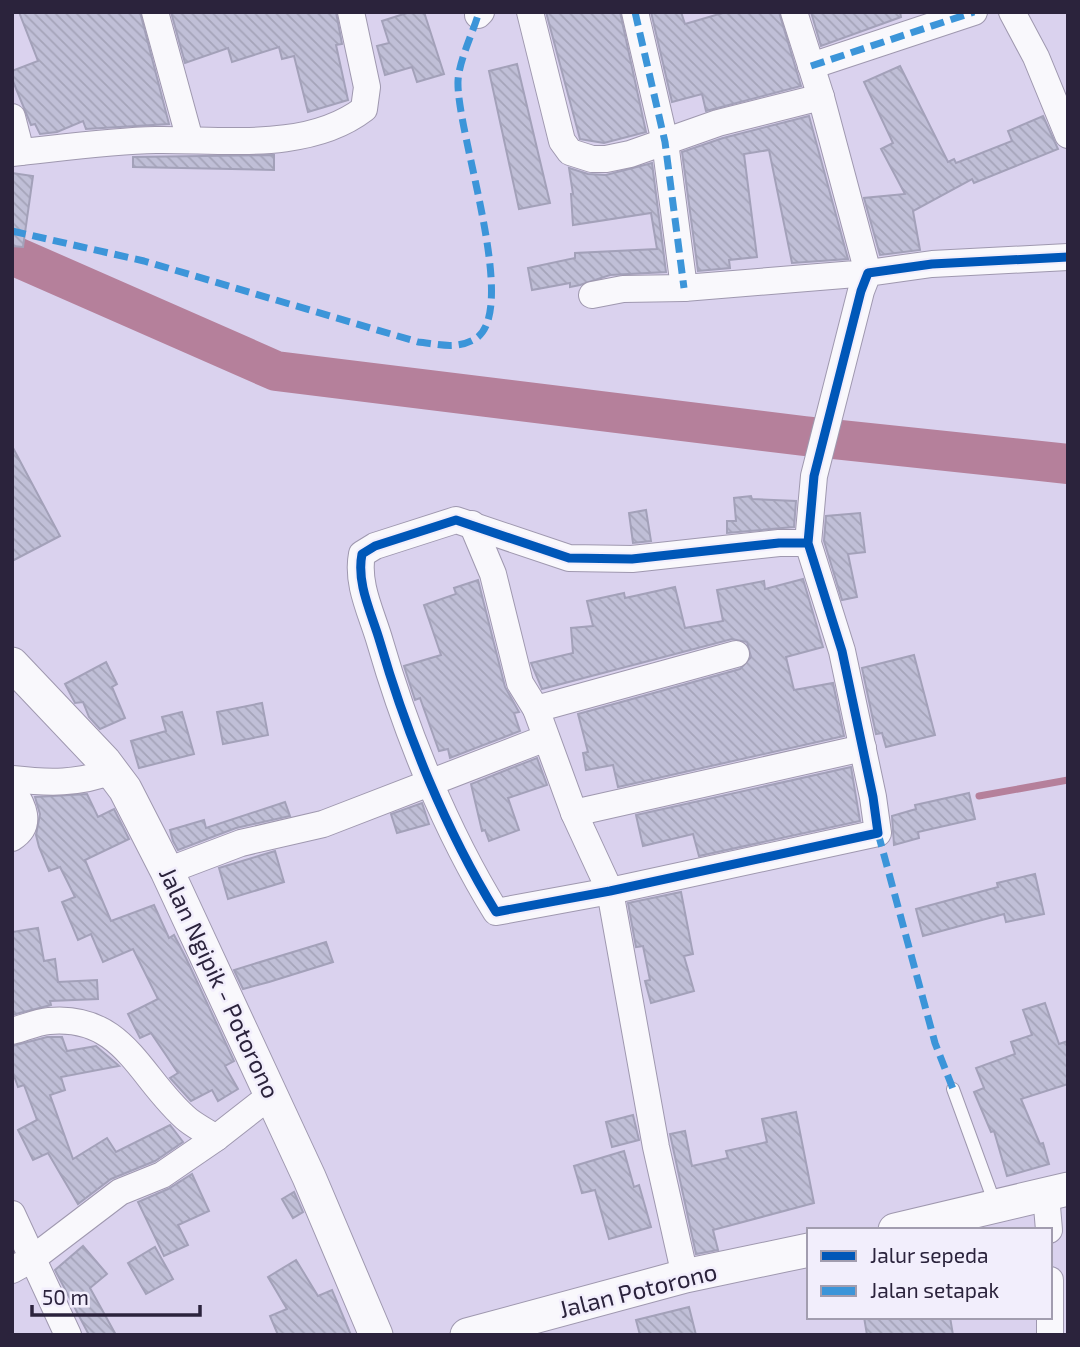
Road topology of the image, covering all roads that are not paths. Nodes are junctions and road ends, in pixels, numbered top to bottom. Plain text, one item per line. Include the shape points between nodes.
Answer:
1 (155, 12) edge
2 (351, 12) edge
3 (530, 12) edge
4 (635, 12) edge
5 (794, 12) edge
6 (974, 12) edge
7 (1012, 12) edge
8 (811, 66) junction
9 (821, 97) junction
10 (12, 117) edge
11 (1068, 135) edge
12 (190, 140) junction
13 (665, 142) junction
14 (17, 152) edge
15 (1068, 257) edge
16 (868, 273) junction
17 (684, 288) junction
18 (592, 295) dead end
19 (472, 524) junction
20 (808, 543) junction
21 (534, 546) junction
22 (493, 574) junction
23 (736, 654) dead end
24 (12, 663) edge
25 (536, 709) junction
26 (546, 738) junction
27 (863, 748) junction
28 (112, 771) junction
29 (12, 779) edge
30 (433, 784) junction
31 (12, 789) edge
32 (574, 814) junction
33 (12, 838) edge
34 (167, 872) junction
35 (610, 891) junction
36 (12, 1031) edge
37 (953, 1089) dead end
38 (271, 1095) junction
39 (216, 1138) junction
40 (1057, 1192) edge
41 (996, 1207) junction
42 (12, 1214) edge
43 (904, 1228) edge
44 (1049, 1228) edge
45 (807, 1250) edge
46 (22, 1265) edge
47 (685, 1276) junction
48 (68, 1335) edge
49 (376, 1335) edge
50 (467, 1335) edge

1 - 12 street
2 - 12 street via 367,87 364,109 345,124 314,133
3 - 13 street via 558,128 570,152 606,159
4 - 13 street
5 - 8 street
6 - 8 street
7 - 11 street
8 - 9 street
9 - 13 street via 718,123
9 - 16 street
10 - 14 street
12 - 14 street
13 - 17 street
15 - 16 street via 932,264
16 - 17 street
16 - 20 street via 826,420
17 - 18 street via 623,289
19 - 21 street
19 - 22 street
19 - 30 street via 456,520 439,523 375,546 362,554 360,567 390,680
20 - 21 street via 632,559 569,558
20 - 27 street via 842,651
21 - 22 street
22 - 25 street via 520,683
23 - 25 street
24 - 28 street, Jalan Ngipik - Potorono
25 - 26 street
26 - 30 street
26 - 32 street
27 - 32 street
27 - 35 street via 878,833
28 - 29 street via 77,781
28 - 34 street, Jalan Ngipik - Potorono
30 - 34 street
30 - 35 street via 475,878 496,912
31 - 33 street via 22,803 24,822 23,830
32 - 35 street
34 - 38 street, Jalan Ngipik - Potorono
35 - 47 street via 656,1147
36 - 39 street via 47,1021 95,1027 134,1056 188,1120
37 - 41 lane
38 - 39 street
38 - 49 street, Jalan Ngipik - Potorono
39 - 46 street via 162,1175 120,1192
40 - 41 street
40 - 44 street
41 - 43 street
42 - 46 street
45 - 47 street, Jalan Potorono
46 - 48 street
47 - 50 street, Jalan Potorono

